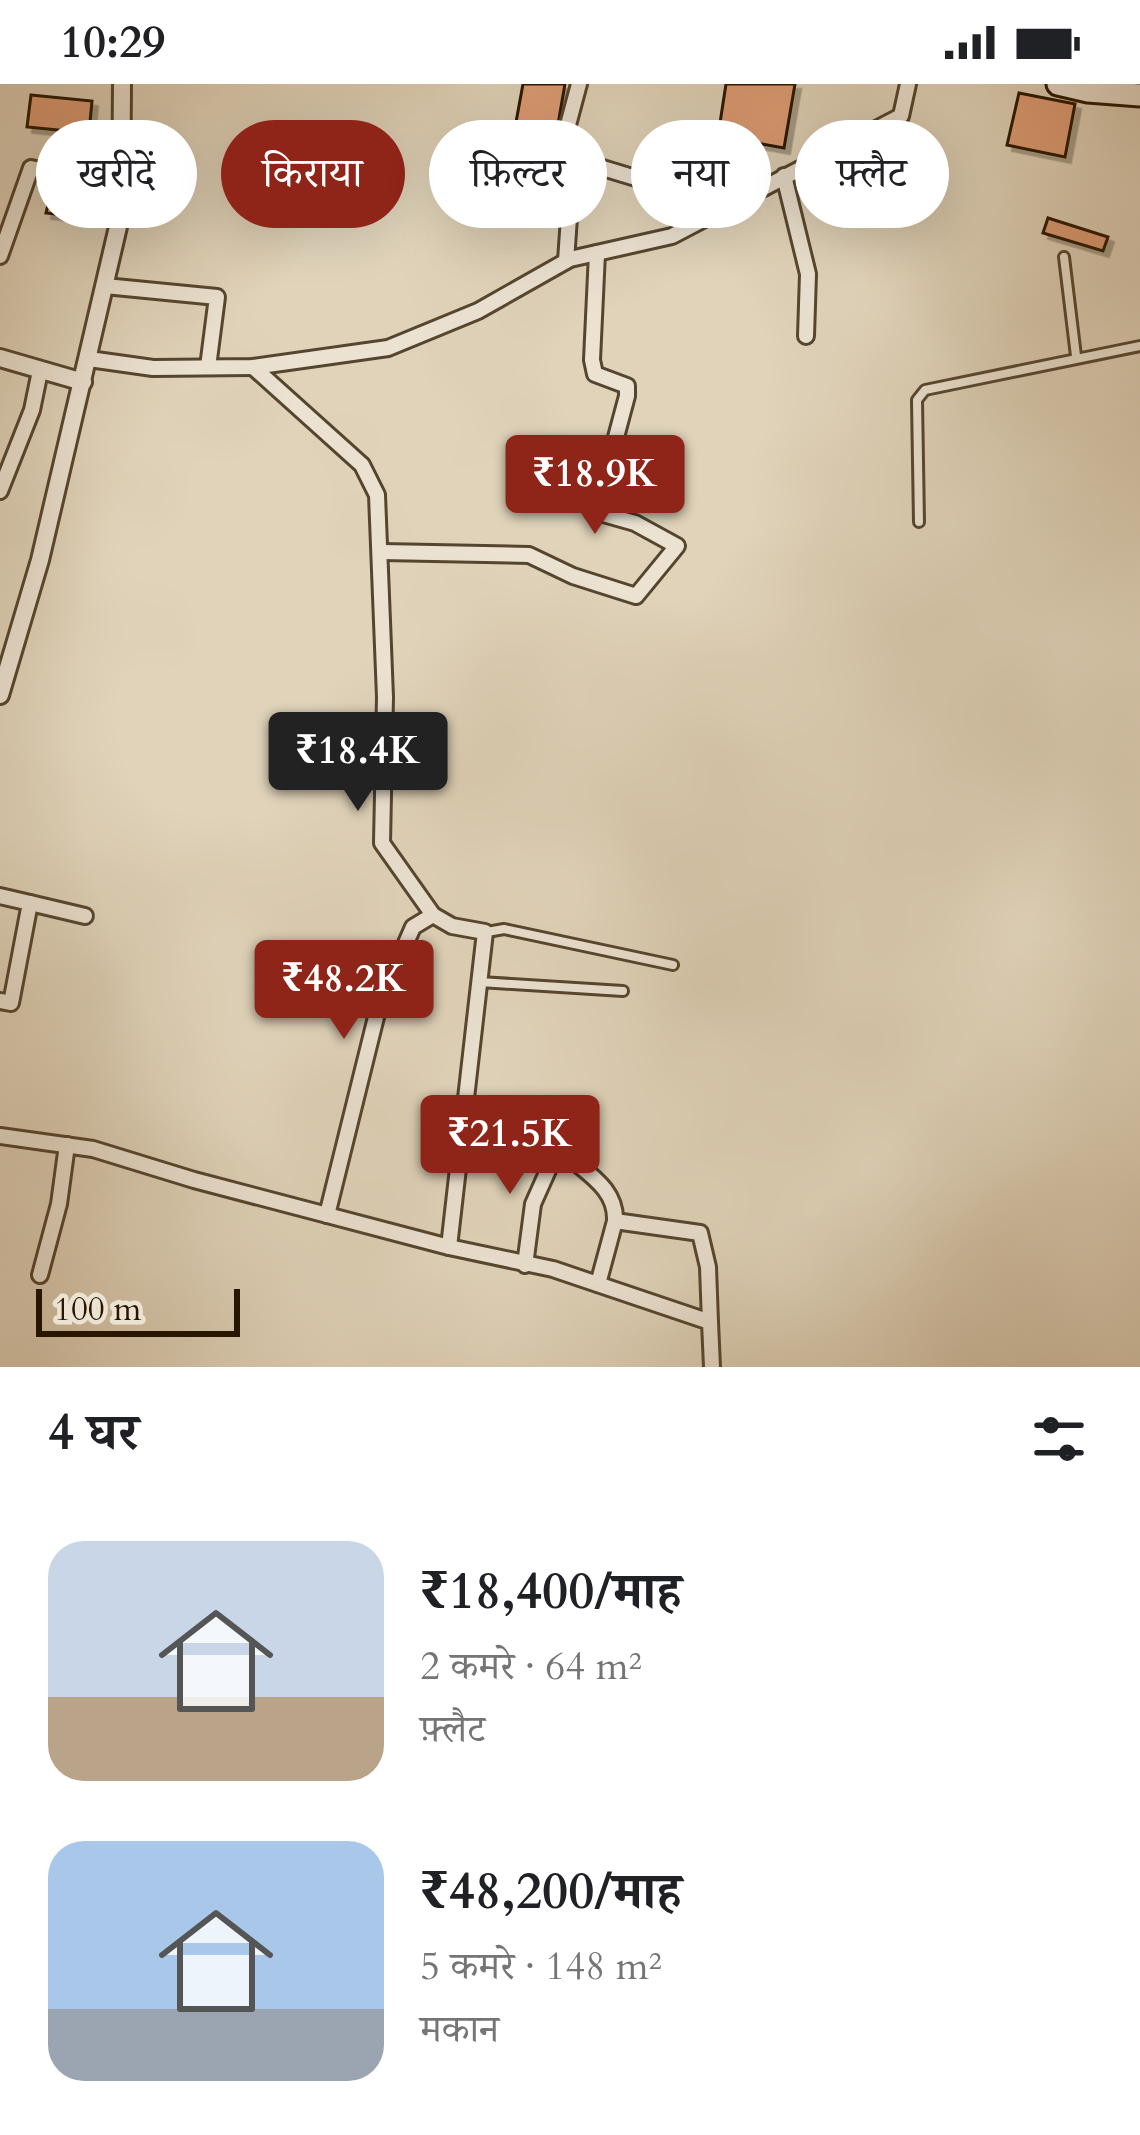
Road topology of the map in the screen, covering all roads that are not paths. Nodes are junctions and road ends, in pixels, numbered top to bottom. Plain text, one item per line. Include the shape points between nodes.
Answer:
1 (122, 84) edge
2 (579, 84) edge
3 (908, 84) edge
4 (1062, 84) edge
5 (1140, 95) edge
6 (122, 120) edge
7 (569, 120) edge
8 (36, 169) edge
9 (784, 176) junction
10 (771, 183) edge
11 (118, 228) edge
12 (568, 228) edge
13 (687, 228) edge
14 (597, 253) junction
15 (0, 256) edge
16 (1064, 257) dead end
17 (566, 261) junction
18 (105, 286) junction
19 (806, 336) dead end
20 (1140, 346) edge
21 (1076, 357) junction
22 (0, 358) edge
23 (89, 359) junction
24 (208, 367) junction
25 (253, 367) junction
26 (40, 371) junction
27 (83, 382) junction
28 (0, 491) edge
29 (919, 522) dead end
30 (382, 552) junction
31 (0, 694) edge
32 (0, 896) edge
33 (31, 903) junction
34 (433, 915) junction
35 (86, 916) dead end
36 (485, 932) junction
37 (673, 965) dead end
38 (480, 982) junction
39 (623, 991) dead end
40 (0, 1001) edge
41 (465, 1118) junction
42 (0, 1136) edge
43 (67, 1145) junction
44 (557, 1148) junction
45 (327, 1215) junction
46 (615, 1221) junction
47 (449, 1247) junction
48 (525, 1264) junction
49 (40, 1275) dead end
50 (598, 1284) junction
51 (710, 1322) junction
52 (712, 1367) edge

1 - 6 street
2 - 7 street
3 - 9 street via 901,116
4 - 5 main road
8 - 15 street
9 - 10 street
9 - 19 street via 808,274
11 - 18 street
12 - 17 street
13 - 14 street
14 - 17 street
14 - 30 street via 592,360 596,374 627,386 627,396 596,512 677,546 636,596 530,555
16 - 21 lane
17 - 25 street via 388,349
18 - 23 street
18 - 24 street via 217,297
20 - 21 lane
21 - 29 lane via 925,389 917,400
22 - 26 street
23 - 24 street
23 - 27 street
24 - 25 street
25 - 30 street via 362,465 377,495
26 - 27 street
26 - 28 street
27 - 31 street
30 - 34 street via 382,843
32 - 33 street
33 - 35 street
33 - 40 street via 11,1003
34 - 36 street
34 - 45 street via 413,927 379,1005
36 - 37 lane via 504,929
36 - 38 street
38 - 39 lane
38 - 41 street
41 - 44 street via 550,1135
41 - 47 street
42 - 43 street
43 - 45 street
43 - 49 street
44 - 46 street via 605,1190
44 - 48 street via 533,1204
45 - 47 street
46 - 50 street
46 - 51 street via 700,1234
47 - 48 street
48 - 50 street
50 - 51 street
51 - 52 street

